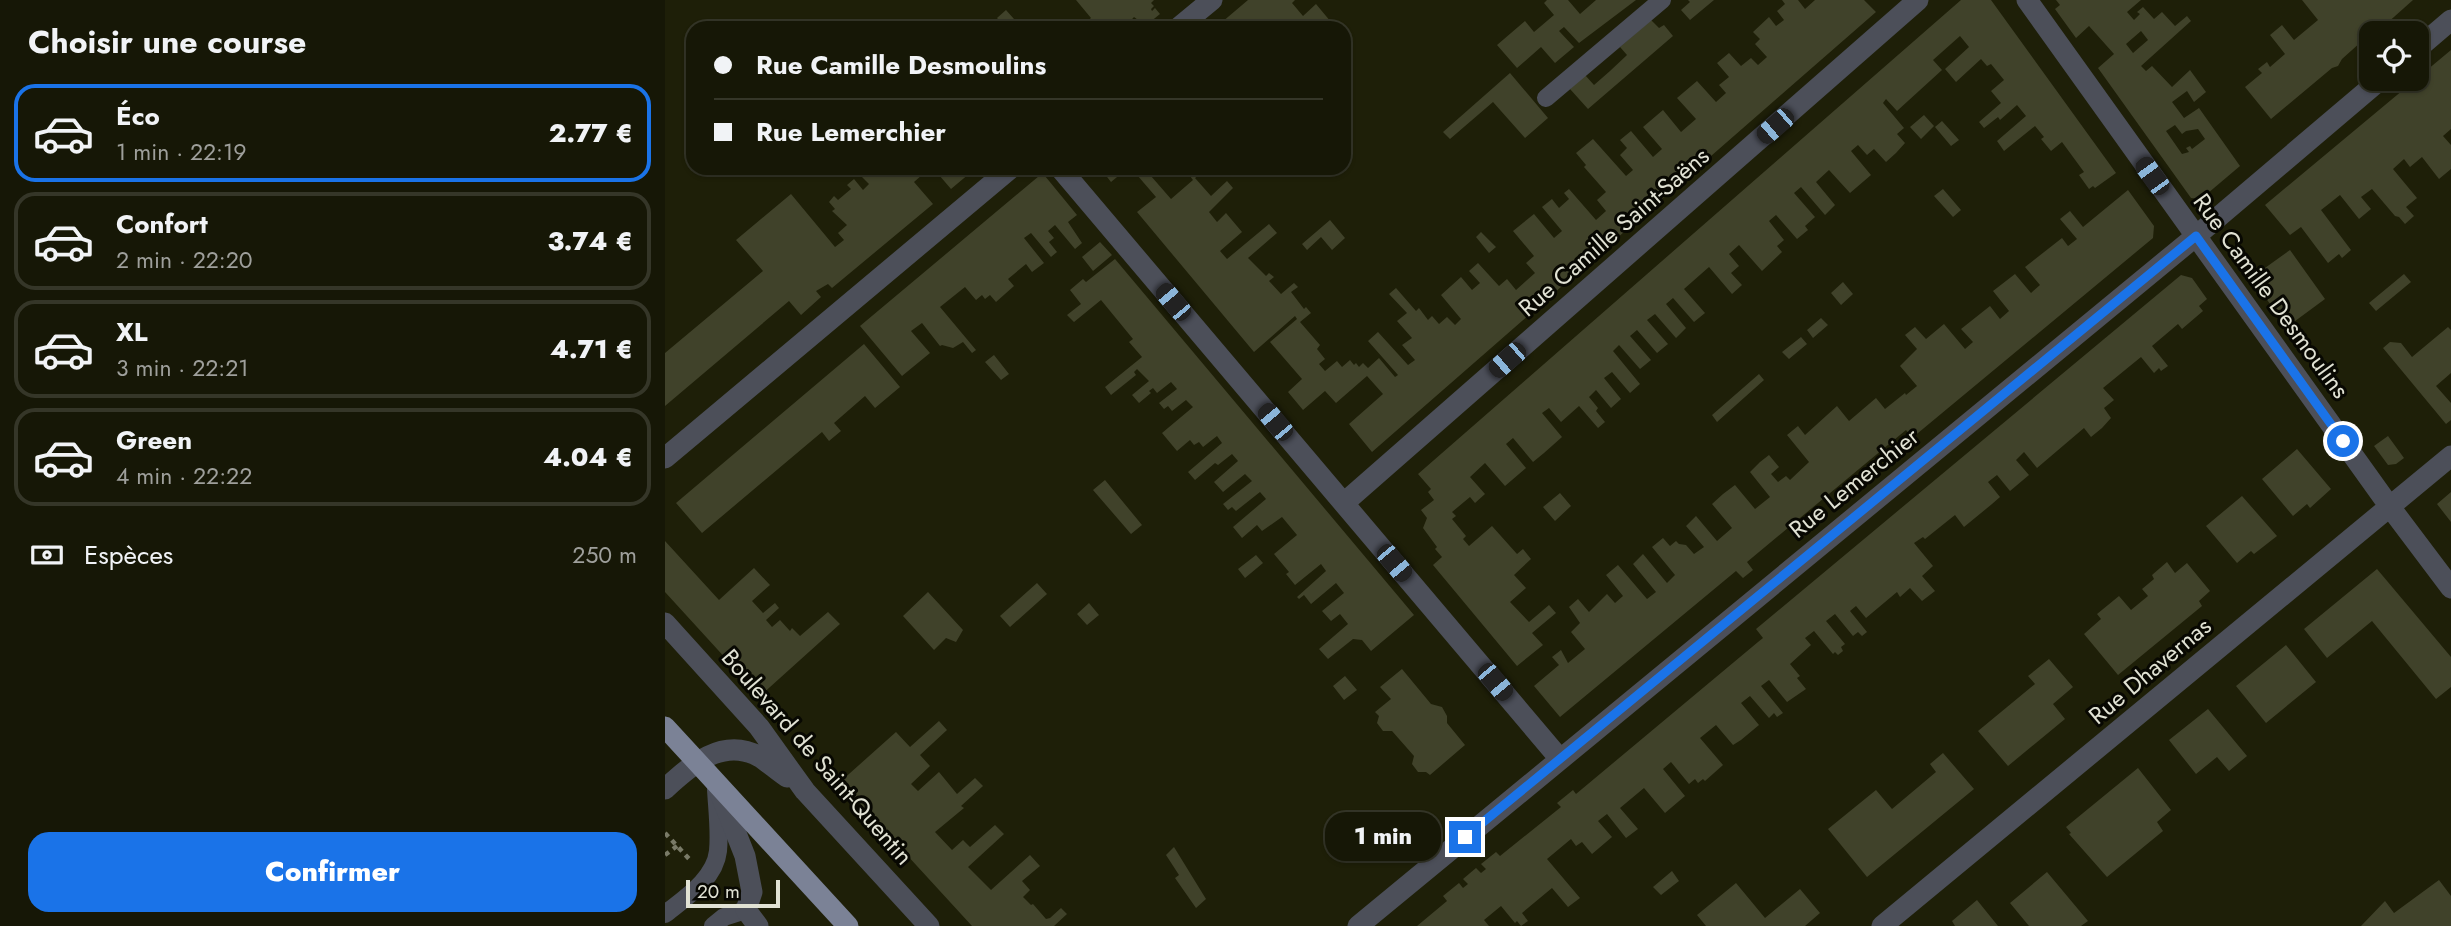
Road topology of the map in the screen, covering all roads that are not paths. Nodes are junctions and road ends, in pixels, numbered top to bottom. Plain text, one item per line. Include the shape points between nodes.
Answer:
1 (1212, 0) edge
2 (1662, 0) edge
3 (1919, 0) edge
4 (2027, 0) edge
5 (2451, 20) edge
6 (1186, 21) edge
7 (2429, 39) edge
8 (2367, 91) edge
9 (1546, 98) dead end
10 (1003, 175) edge
11 (1066, 175) edge
12 (2196, 236) junction
13 (2451, 456) edge
14 (665, 458) edge
15 (1344, 503) junction
16 (2390, 507) junction
17 (2451, 588) edge
18 (665, 623) edge
19 (665, 727) edge
20 (1560, 759) junction
21 (696, 761) junction
22 (716, 782) junction
23 (665, 789) edge
24 (805, 791) junction
25 (665, 914) edge
26 (752, 918) edge
27 (713, 926) edge
28 (849, 926) edge
29 (929, 926) edge
30 (1358, 926) edge
31 (1882, 926) edge

1 - 6 street
2 - 9 lane
3 - 15 street, Rue Camille Saint-Saëns
4 - 12 street, Rue Camille Desmoulins
5 - 7 street
8 - 12 street, Rue Lemerchier
10 - 14 street
11 - 15 street
12 - 16 street, Rue Camille Desmoulins
12 - 20 street, Rue Lemerchier
13 - 16 street, Rue Dhavernas
15 - 20 street
16 - 17 street, Rue Camille Desmoulins
16 - 31 street, Rue Dhavernas
18 - 24 street, Boulevard de Saint-Quentin via 759,727
19 - 21 main road
20 - 30 street, Rue Lemerchier
21 - 22 main road
21 - 23 street
21 - 24 street via 731,748 759,756
22 - 25 lane via 718,853 697,888
22 - 26 street via 745,856
22 - 28 main road
24 - 29 street, Boulevard de Saint-Quentin
26 - 27 lane via 724,917

